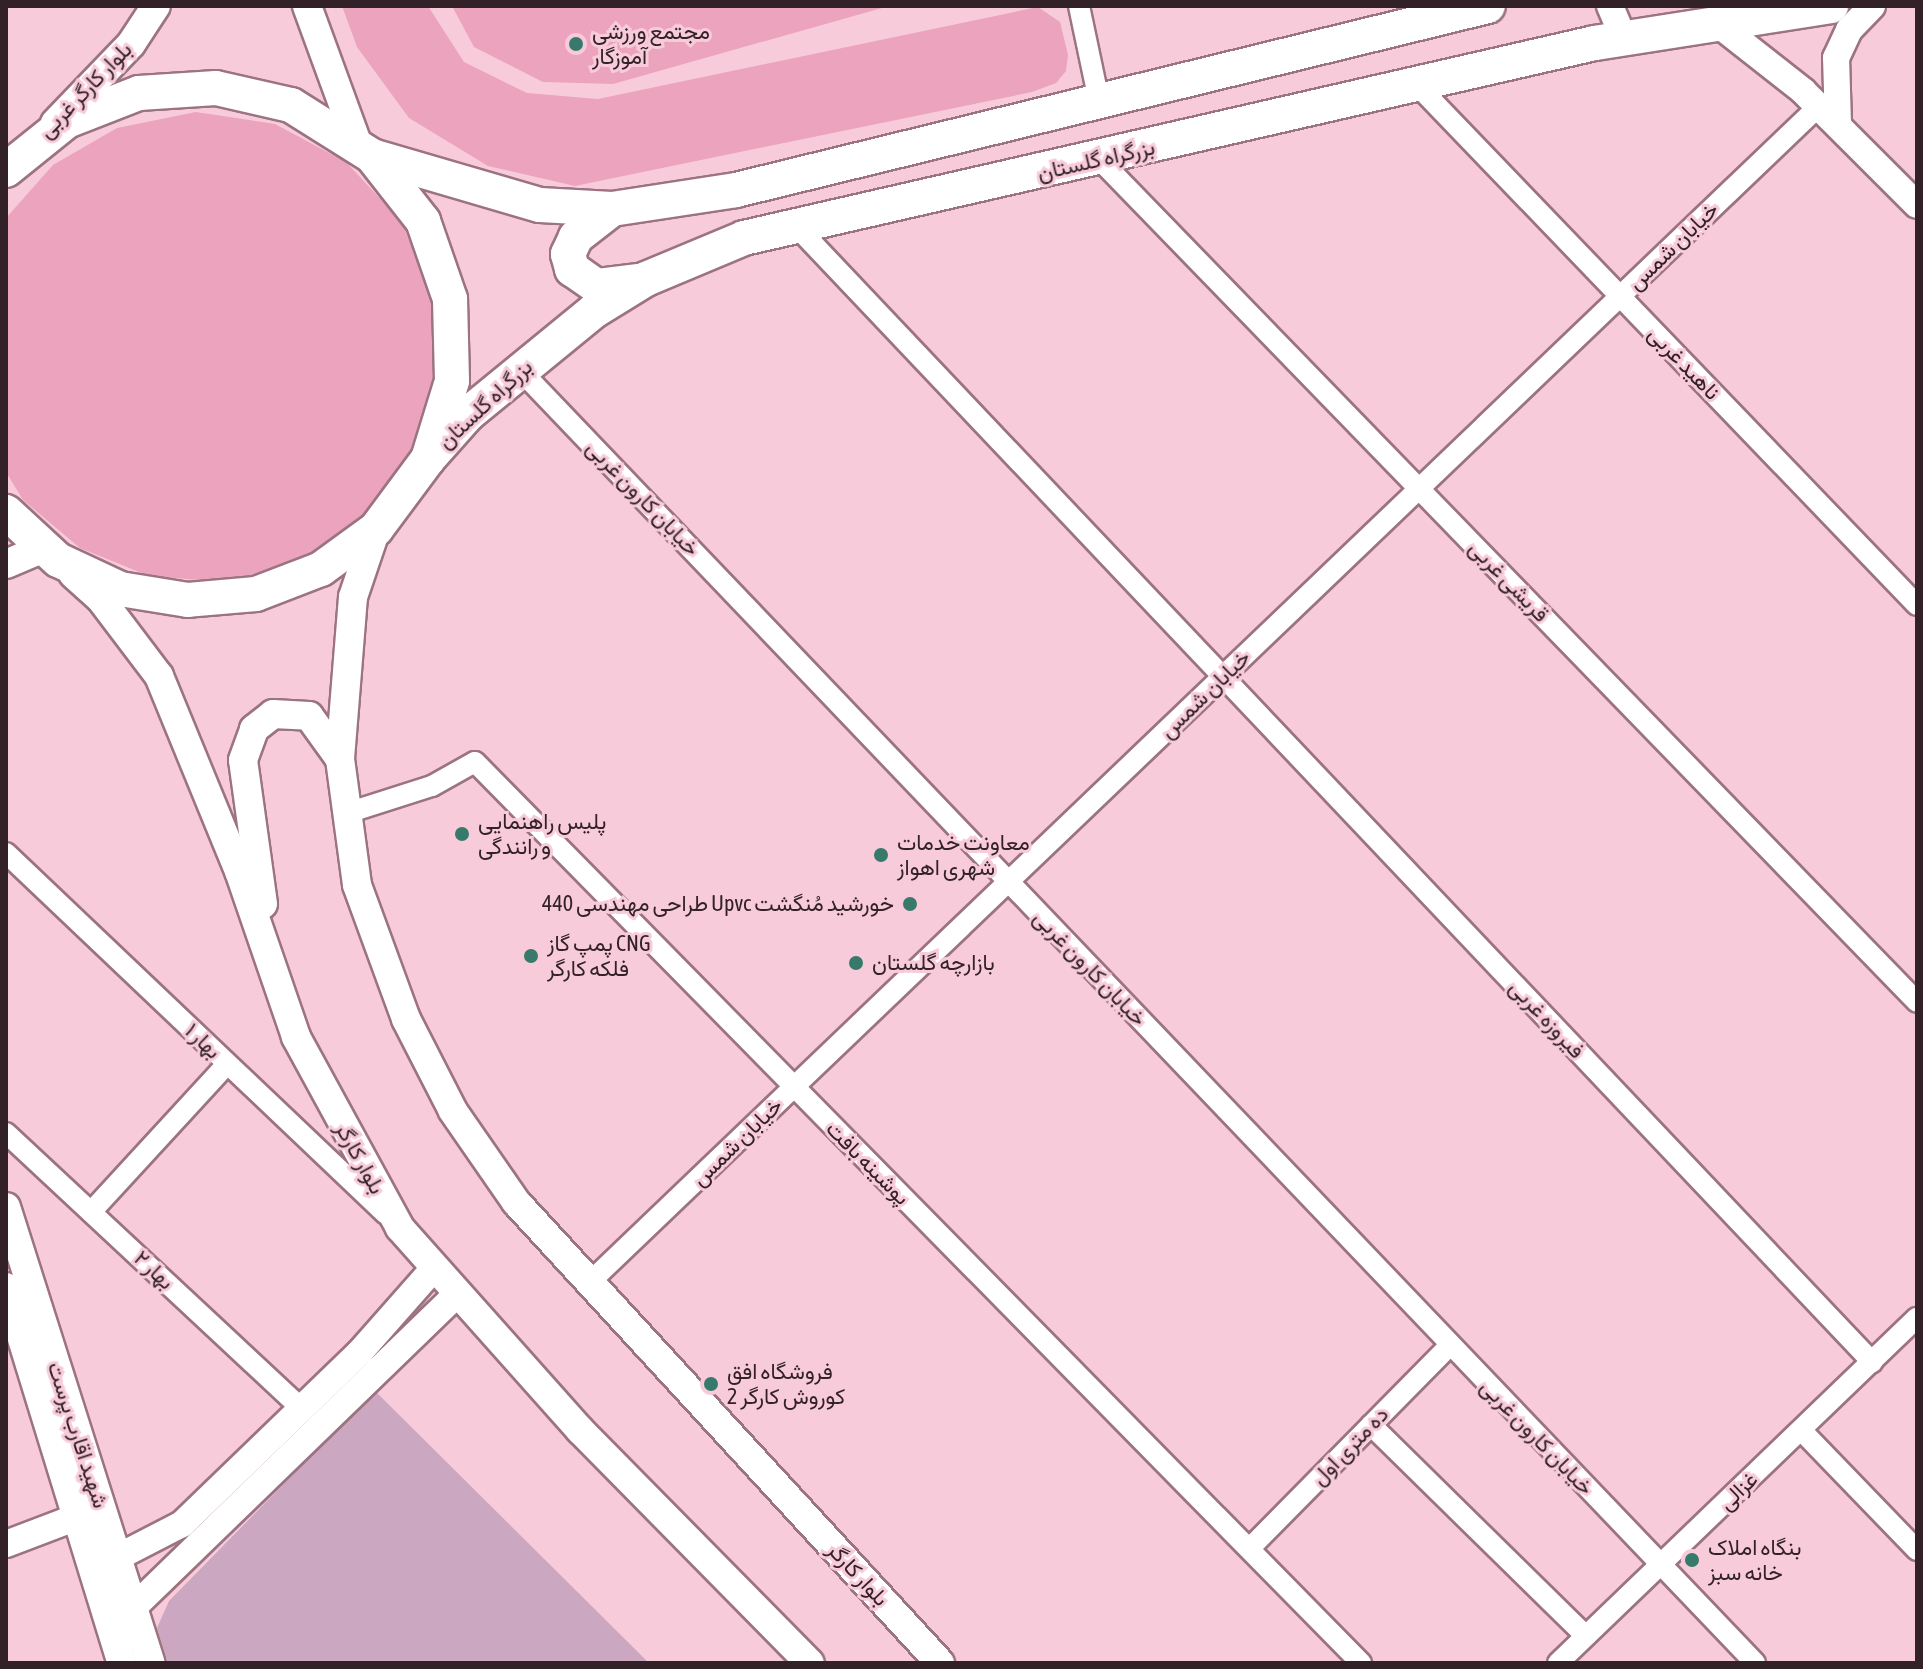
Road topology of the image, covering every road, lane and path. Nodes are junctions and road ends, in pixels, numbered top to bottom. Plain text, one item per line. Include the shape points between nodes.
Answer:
1 (156, 6) edge
2 (307, 6) edge
3 (1079, 6) edge
4 (1488, 6) edge
5 (1610, 6) edge
6 (1831, 6) edge
7 (1872, 6) edge
8 (1625, 22) edge
9 (1718, 24) junction
10 (1418, 86) junction
11 (1099, 101) junction
12 (1819, 106) junction
13 (1838, 124) junction
14 (365, 150) junction
15 (1100, 160) junction
16 (7, 170) edge
17 (1917, 205) edge
18 (612, 209) junction
19 (796, 226) junction
20 (646, 279) junction
21 (1620, 296) junction
22 (520, 370) junction
23 (428, 459) junction
24 (1419, 489) junction
25 (6, 512) edge
26 (376, 529) junction
27 (6, 543) edge
28 (6, 551) edge
29 (50, 554) junction
30 (6, 564) edge
31 (1917, 605) edge
32 (1223, 676) junction
33 (340, 759) junction
34 (344, 814) junction
35 (6, 853) edge
36 (1008, 882) junction
37 (272, 965) junction
38 (1917, 1002) edge
39 (227, 1064) junction
40 (793, 1088) junction
41 (6, 1133) edge
42 (6, 1207) edge
43 (91, 1212) junction
44 (400, 1228) junction
45 (435, 1267) junction
46 (590, 1282) junction
47 (6, 1287) edge
48 (458, 1293) junction
49 (1917, 1318) edge
50 (1450, 1345) junction
51 (1872, 1362) junction
52 (301, 1408) junction
53 (1371, 1425) junction
54 (1801, 1430) junction
55 (77, 1517) junction
56 (6, 1544) edge
57 (1250, 1548) junction
58 (1917, 1550) edge
59 (118, 1557) junction
60 (1660, 1565) junction
61 (134, 1607) junction
62 (1586, 1636) junction
63 (122, 1663) edge
64 (151, 1663) edge
65 (810, 1663) edge
66 (940, 1663) edge
67 (1361, 1663) edge
68 (1558, 1663) edge
69 (1755, 1663) edge

1 - 16 main road, بلوار کارگر غربی via 131,44
2 - 14 main road
3 - 11 street
4 - 11 highway
5 - 8 street
6 - 9 highway, بزرگراه گلستان
7 - 13 street via 1849,30 1836,58
8 - 9 highway, بزرگراه گلستان
8 - 10 highway, بزرگراه گلستان
9 - 12 street
10 - 15 highway, بزرگراه گلستان
10 - 21 street, ناهید غربی
11 - 18 highway via 736,190
12 - 13 street
12 - 21 street, خیابان شمس
13 - 17 street
14 - 16 highway via 276,101 216,88 139,93 67,121
14 - 18 highway via 540,205
14 - 23 highway via 423,221 450,299 452,381
15 - 19 highway, بزرگراه گلستان
15 - 24 street, قریشی غربی
18 - 20 highway via 576,237 568,254 572,269 596,286
19 - 20 highway, بزرگراه گلستان via 744,238
19 - 32 street, فیروزه غربی
20 - 22 highway, بزرگراه گلستان via 594,311
21 - 24 street, خیابان شمس
21 - 31 street, ناهید غربی
22 - 23 highway, بزرگراه گلستان via 468,414
22 - 36 street, خیابان کارون غربی
23 - 26 highway
24 - 32 street, خیابان شمس
24 - 38 street, قریشی غربی
25 - 29 highway
26 - 29 highway via 321,569 243,595 188,600 120,589
26 - 33 main road, بلوار کارگر via 353,597
27 - 29 highway
28 - 29 street
29 - 30 main road
29 - 37 main road, بلوار کارگر via 100,598 159,676
32 - 36 street, خیابان شمس
32 - 51 street, فیروزه غربی
33 - 34 main road, بلوار کارگر
33 - 37 main road via 309,716 273,714 254,729 243,760
34 - 40 street, پوشینه بافت via 432,786 475,762
34 - 46 main road, بلوار کارگر via 357,885 378,953 453,1111 516,1202
35 - 39 street, بهار ۱
36 - 40 street, خیابان شمس
36 - 50 street, خیابان کارون غربی
37 - 44 main road, بلوار کارگر via 296,1037
39 - 43 street
39 - 44 street, بهار ۱
40 - 46 street, خیابان شمس
40 - 57 street, پوشینه بافت
41 - 43 street, بهار ۲
42 - 59 main road, شهید اقارب پرست
43 - 52 street, بهار ۲
44 - 45 main road, بلوار کارگر
45 - 48 main road, بلوار کارگر
45 - 52 street via 360,1352
46 - 66 main road, بلوار کارگر
47 - 55 main road, شهید اقارب پرست
48 - 61 street
48 - 65 main road, بلوار کارگر via 666,1521
49 - 51 street, غزالی
50 - 53 street, ده متری اول
50 - 60 street, خیابان کارون غربی
51 - 54 street, غزالی
52 - 59 street via 182,1524
53 - 57 street, ده متری اول
53 - 62 street
54 - 58 street
54 - 60 street, غزالی
55 - 56 street
55 - 63 main road, شهید اقارب پرست
57 - 67 street, پوشینه بافت
59 - 61 main road, شهید اقارب پرست
60 - 62 street, غزالی
60 - 69 street, خیابان کارون غربی
61 - 64 main road, شهید اقارب پرست
62 - 68 street, غزالی

